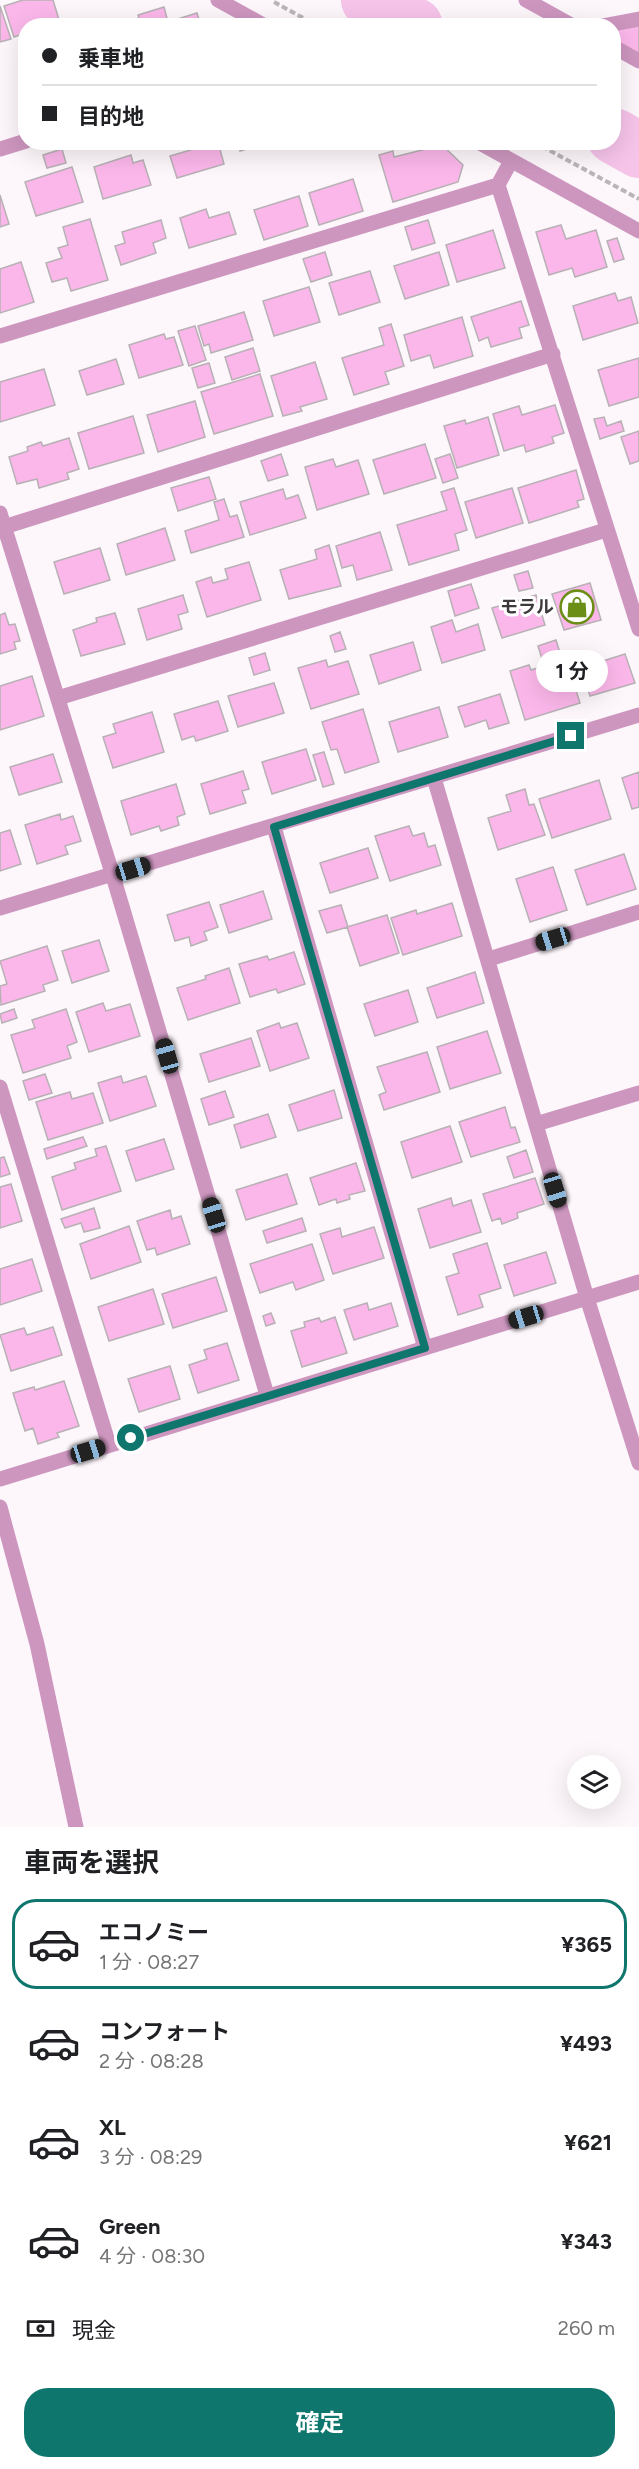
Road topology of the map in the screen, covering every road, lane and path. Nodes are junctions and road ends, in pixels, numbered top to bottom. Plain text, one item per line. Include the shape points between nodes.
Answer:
1 (218, 0) edge
2 (271, 0) edge
3 (526, 0) edge
4 (251, 18) edge
5 (304, 18) edge
6 (559, 18) edge
7 (639, 19) edge
8 (621, 22) edge
9 (621, 51) edge
10 (639, 61) edge
11 (18, 143) edge
12 (0, 149) edge
13 (492, 150) edge
14 (549, 150) edge
15 (511, 161) junction
16 (498, 185) junction
17 (639, 199) edge
18 (639, 231) edge
19 (0, 336) edge
20 (553, 354) junction
21 (2, 520) edge
22 (606, 530) junction
23 (639, 629) edge
24 (58, 698) junction
25 (639, 715) edge
26 (434, 778) junction
27 (274, 827) junction
28 (113, 876) junction
29 (0, 908) edge
30 (639, 912) edge
31 (489, 959) junction
32 (0, 1087) edge
33 (639, 1093) edge
34 (536, 1124) junction
35 (639, 1282) edge
36 (587, 1298) junction
37 (425, 1348) junction
38 (267, 1395) junction
39 (109, 1445) junction
40 (639, 1463) edge
41 (0, 1479) edge
42 (0, 1507) edge
43 (76, 1827) edge

1 - 4 street
2 - 5 path
3 - 6 street
7 - 8 street
9 - 10 street
11 - 12 street
13 - 15 street
14 - 17 path
15 - 16 street
15 - 18 street
16 - 19 street
16 - 20 street
20 - 21 street
20 - 22 street
21 - 24 street
22 - 23 street
22 - 24 street
24 - 28 street
25 - 26 street
26 - 27 street
26 - 31 street
27 - 28 street
27 - 37 street
28 - 29 street
28 - 38 street
30 - 31 street
31 - 34 street
32 - 39 street
33 - 34 street
34 - 36 street
35 - 36 street
36 - 37 street
36 - 40 street
37 - 38 street
38 - 39 street
39 - 41 street
42 - 43 street via 40,1655

